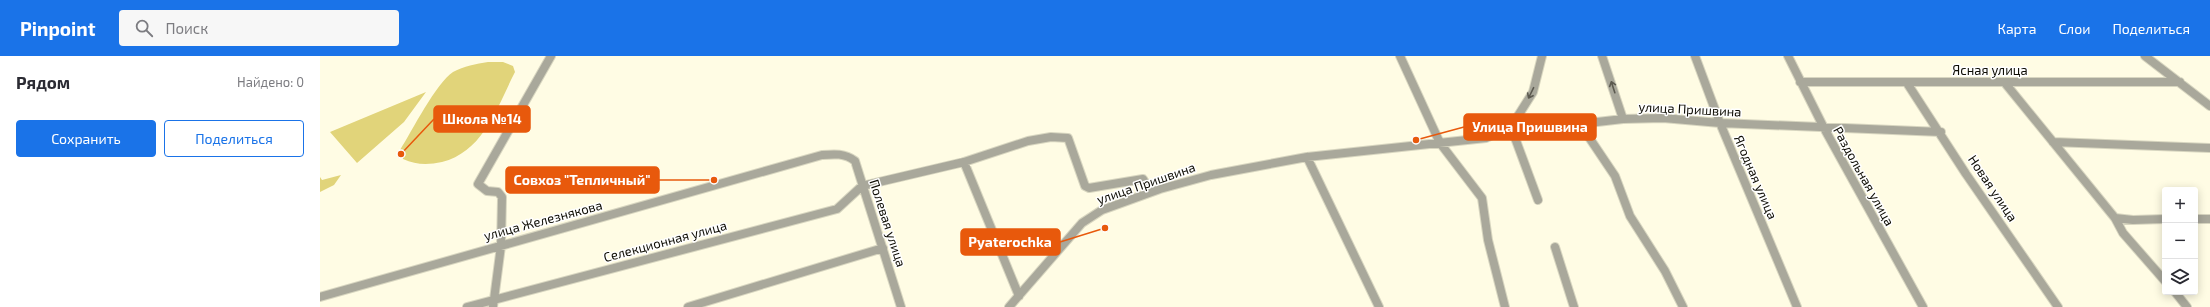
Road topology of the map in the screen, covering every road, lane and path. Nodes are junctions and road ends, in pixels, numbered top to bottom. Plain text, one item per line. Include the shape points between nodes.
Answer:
1 (551, 56) edge
2 (1400, 56) edge
3 (1542, 56) edge
4 (1602, 56) edge
5 (1695, 56) edge
6 (1788, 56) edge
7 (2145, 56) edge
8 (1800, 82) junction
9 (2180, 82) junction
10 (1907, 83) junction
11 (2005, 83) junction
12 (2210, 106) edge
13 (1623, 119) junction
14 (1580, 124) junction
15 (1720, 124) junction
16 (1512, 127) junction
17 (1824, 128) junction
18 (1941, 132) junction
19 (2054, 142) junction
20 (1440, 143) junction
21 (2210, 148) edge
22 (843, 154) joint
23 (1307, 157) junction
24 (964, 162) junction
25 (862, 186) junction
26 (1151, 192) junction
27 (1538, 200) dead end
28 (2115, 218) junction
29 (2162, 219) edge
30 (2198, 219) edge
31 (2210, 219) edge
32 (501, 246) junction
33 (1554, 247) dead end
34 (883, 248) junction
35 (2162, 278) edge
36 (2177, 295) edge
37 (1019, 296) junction
38 (320, 297) edge
39 (494, 303) edge
40 (467, 307) edge
41 (688, 307) edge
42 (901, 307) edge
43 (1009, 307) edge
44 (1379, 307) edge
45 (1505, 307) edge
46 (1574, 307) edge
47 (1683, 307) edge
48 (1797, 307) edge
49 (1923, 307) edge
50 (2058, 307) edge
51 (2187, 307) edge

1 - 32 street via 478,184 488,191 498,192 502,197
2 - 20 street
3 -> 16 street via 1533,92
13 -> 4 street
5 - 15 street, Ягодная улица
6 - 8 street, Раздольная улица
7 - 9 street
8 - 10 street, Ясная улица
8 - 17 street, Раздольная улица
9 - 11 street, Ясная улица via 2088,80
9 - 12 street
10 - 11 street, Ясная улица
10 - 18 street, Новая улица
11 - 19 street
13 - 14 street, улица Пришвина
13 - 15 street, улица Пришвина via 1663,118
14 - 16 street, улица Пришвина
14 - 47 street via 1615,176 1630,216 1665,271
15 - 17 street, улица Пришвина
15 - 48 street, Ягодная улица
16 - 20 street, улица Пришвина via 1486,138
16 - 27 street
17 - 18 street, улица Пришвина
17 - 49 street, Раздольная улица
18 - 50 street, Новая улица via 1966,174
19 - 21 street
19 - 28 street
20 - 23 street, улица Пришвина
20 - 45 street via 1482,198 1488,240
22 - 25 street, Полевая улица via 851,156 855,161
22 - 32 street, улица Железнякова via 822,155
23 - 26 street, улица Пришвина via 1211,175
23 - 44 street
24 - 25 street
24 - 26 street via 1028,141 1064,137 1068,138 1085,186 1089,188 1143,179
24 - 37 street
25 - 34 street, Полевая улица
25 - 39 street, Селекционная улица via 836,209
26 - 37 street, улица Пришвина via 1102,210 1082,223
28 - 29 street
28 - 35 street via 2123,233
30 - 31 street
32 - 38 street, улица Железнякова
32 - 39 street
33 - 46 street
34 - 41 street
34 - 42 street, Полевая улица
36 - 51 street
37 - 43 street, улица Пришвина
39 - 40 street, Селекционная улица

